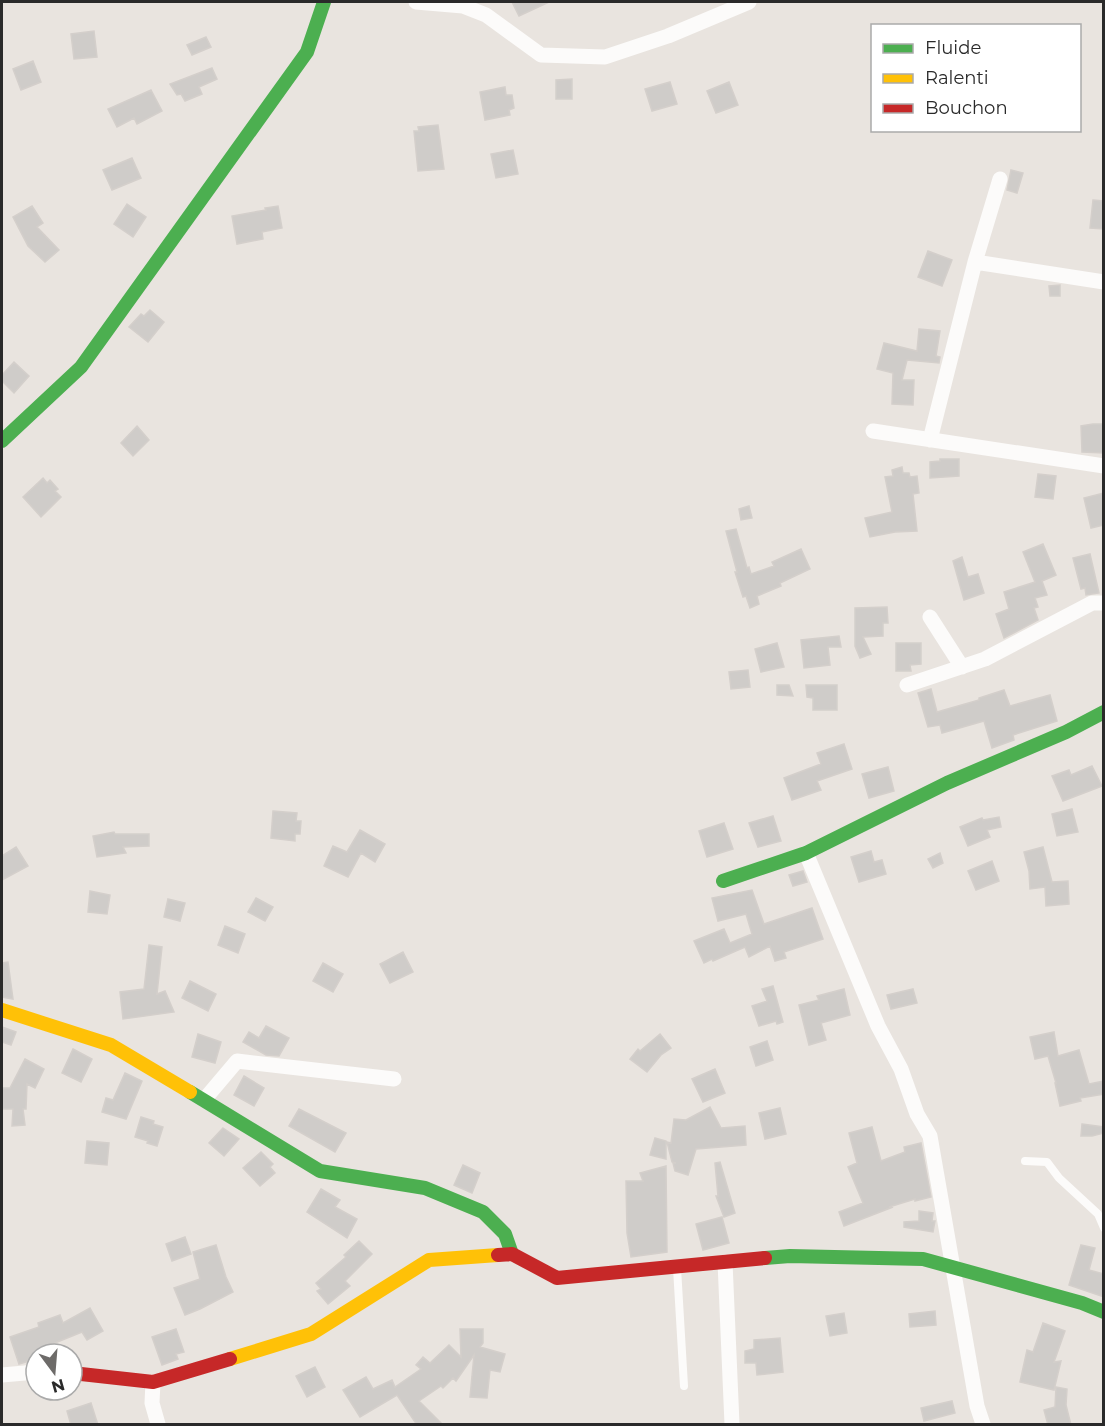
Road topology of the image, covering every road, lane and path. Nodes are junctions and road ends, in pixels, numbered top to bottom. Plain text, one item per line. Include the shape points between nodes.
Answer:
1 (324, 2) edge
2 (416, 2) edge
3 (749, 2) edge
4 (1000, 179) dead end
5 (975, 262) junction
6 (1104, 282) edge
7 (873, 432) dead end
8 (930, 440) junction
9 (2, 441) edge
10 (1104, 466) edge
11 (1103, 602) edge
12 (930, 617) dead end
13 (962, 667) junction
14 (907, 685) dead end
15 (1104, 712) edge
16 (806, 853) junction
17 (723, 881) dead end
18 (2, 1010) edge
19 (394, 1079) dead end
20 (204, 1100) junction
21 (1026, 1161) dead end
22 (1104, 1228) edge
23 (512, 1254) junction
24 (725, 1262) junction
25 (677, 1266) junction
26 (953, 1267) junction
27 (1104, 1312) edge
28 (24, 1373) edge
29 (84, 1374) edge
30 (2, 1375) edge
31 (153, 1382) junction
32 (684, 1386) dead end
33 (158, 1425) edge
34 (732, 1425) edge
35 (983, 1425) edge

1 - 9 street via 307,52 81,368
2 - 3 street via 463,6 486,15 541,55 605,57
4 - 5 street
5 - 6 street
5 - 8 street
7 - 8 street
8 - 10 street
11 - 13 street via 1092,603
12 - 13 street
13 - 14 street
15 - 16 street
16 - 17 street
16 - 26 street via 878,1026 930,1136
18 - 20 street via 111,1045
19 - 20 street via 237,1061
20 - 23 street via 320,1171 425,1188 483,1212 505,1234
21 - 22 lane via 1047,1162 1098,1214
23 - 25 street via 557,1278
23 - 31 street via 429,1260 311,1334
24 - 25 street
24 - 26 street via 790,1256 923,1259
24 - 34 street
25 - 32 lane
26 - 27 street
26 - 35 street
28 - 30 street
29 - 31 street
31 - 33 street via 152,1403

